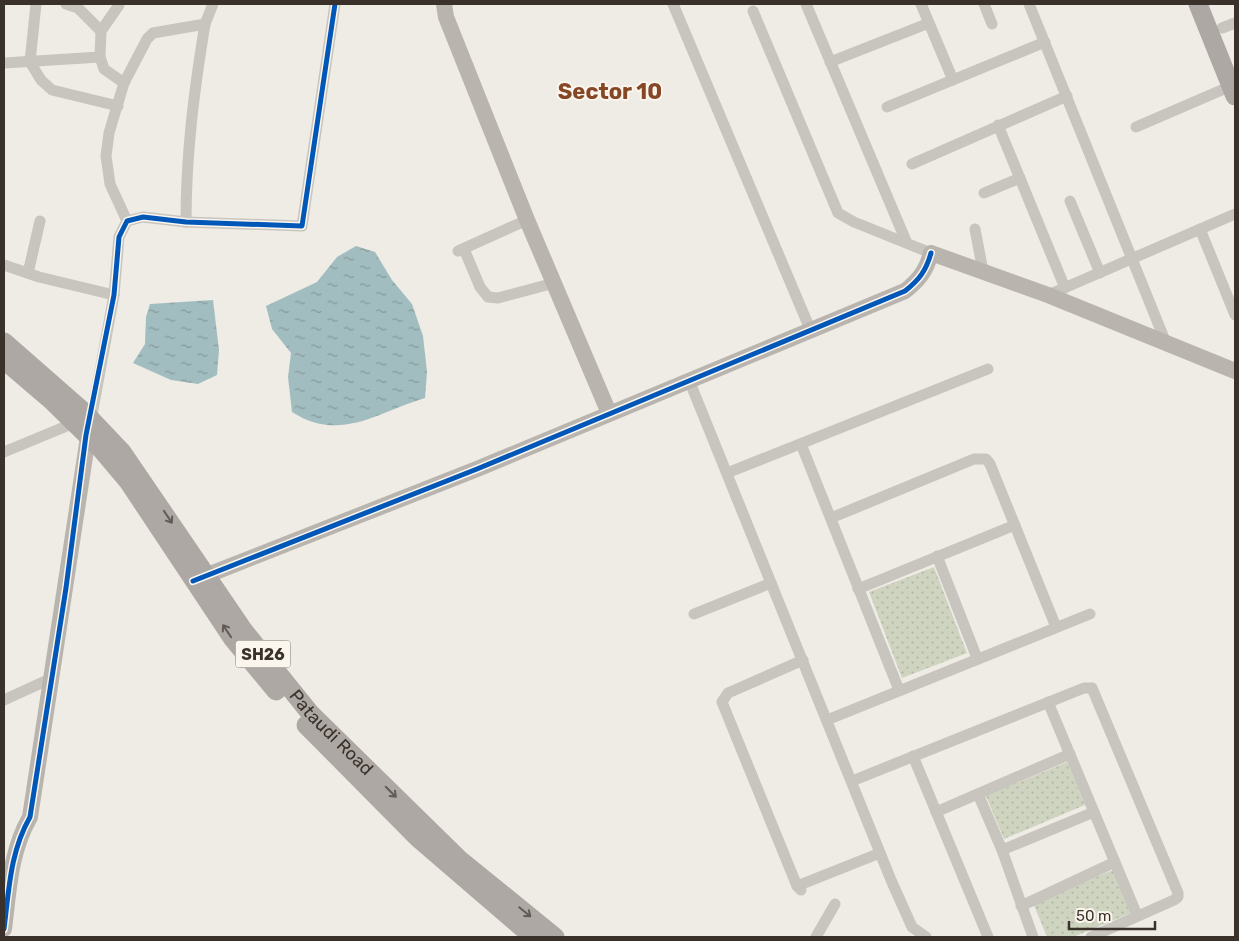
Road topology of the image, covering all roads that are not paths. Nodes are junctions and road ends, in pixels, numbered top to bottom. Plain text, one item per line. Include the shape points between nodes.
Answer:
1 (36, 4) edge
2 (66, 4) edge
3 (213, 4) edge
4 (335, 4) edge
5 (445, 4) edge
6 (673, 4) edge
7 (806, 4) edge
8 (920, 4) edge
9 (984, 4) edge
10 (1029, 4) edge
11 (1198, 4) edge
12 (1211, 4) edge
13 (119, 5) edge
14 (753, 11) dead end
15 (929, 23) junction
16 (206, 24) junction
17 (992, 24) dead end
18 (1228, 26) edge
19 (101, 31) junction
20 (1045, 42) junction
21 (100, 58) junction
22 (30, 62) junction
23 (830, 62) junction
24 (4, 63) edge
25 (1235, 64) edge
26 (952, 80) junction
27 (124, 83) junction
28 (1233, 91) edge
29 (1067, 96) junction
30 (118, 106) junction
31 (887, 107) dead end
32 (998, 125) junction
33 (1136, 127) dead end
34 (912, 164) dead end
35 (1020, 178) junction
36 (984, 193) dead end
37 (1070, 201) dead end
38 (1235, 214) edge
39 (527, 220) junction
40 (40, 221) dead end
41 (127, 221) junction
42 (186, 222) junction
43 (975, 229) dead end
44 (1200, 229) junction
45 (906, 241) junction
46 (931, 254) junction
47 (1132, 259) junction
48 (4, 265) edge
49 (983, 271) junction
50 (28, 273) junction
51 (1100, 273) junction
52 (554, 283) junction
53 (1064, 288) junction
54 (114, 295) junction
55 (1048, 295) junction
56 (1235, 315) edge
57 (810, 329) junction
58 (1166, 343) junction
59 (5, 351) edge
60 (988, 369) dead end
61 (1235, 371) edge
62 (689, 380) junction
63 (609, 413) junction
64 (84, 426) junction
65 (801, 444) junction
66 (4, 452) edge
67 (726, 473) junction
68 (831, 518) junction
69 (1016, 525) junction
70 (937, 556) junction
71 (200, 578) junction
72 (771, 583) junction
73 (858, 589) junction
74 (694, 614) dead end
75 (1090, 614) dead end
76 (1056, 627) junction
77 (977, 658) junction
78 (803, 660) junction
79 (52, 678) junction
80 (899, 690) junction
81 (4, 700) edge
82 (1048, 702) junction
83 (827, 720) junction
84 (1070, 754) junction
85 (913, 756) junction
86 (852, 781) junction
87 (978, 794) junction
88 (936, 812) junction
89 (1094, 812) junction
90 (1002, 850) junction
91 (880, 853) junction
92 (1115, 862) junction
93 (498, 899) junction
94 (835, 904) dead end
95 (1021, 906) junction
96 (1137, 915) junction
97 (4, 929) edge
98 (533, 937) edge
99 (555, 937) edge
100 (816, 937) edge
101 (926, 937) edge
102 (988, 937) edge
103 (1033, 937) edge
104 (1091, 937) edge

1 - 22 street
2 - 19 street via 78,8
3 - 16 street
4 - 42 street via 302,226
5 - 39 street via 446,17
6 - 57 street
7 - 23 street
8 - 15 street
9 - 17 street
10 - 20 street
11 - 28 main road
12 - 18 main road
13 - 19 street
14 - 45 street via 838,213
15 - 23 street
15 - 26 street
16 - 27 street via 153,33 147,38
16 - 42 street via 194,89 186,165
18 - 25 main road
19 - 21 street
20 - 26 street
20 - 29 street
21 - 22 street
21 - 27 street via 104,69
22 - 24 street
22 - 30 street via 52,90
23 - 45 street
26 - 31 street
27 - 30 street
28 - 33 street
29 - 32 street
29 - 47 street
30 - 41 street via 107,144 107,172
32 - 34 street
32 - 35 street
35 - 36 street
35 - 53 street
37 - 51 street
38 - 44 street
39 - 52 street
39 - 52 street via 460,250 488,297 498,298
40 - 50 street
41 - 42 street via 143,217
41 - 54 street via 119,237
43 - 49 street
44 - 47 street
44 - 56 street
45 - 46 street
46 - 49 street
46 - 57 street via 926,270 905,291
47 - 51 street
47 - 58 street
48 - 50 street
49 - 55 street
50 - 54 street
51 - 53 street
52 - 63 street
53 - 55 street
54 - 64 street
55 - 58 street
57 - 62 street
58 - 61 street
59 - 64 main road, SH26
60 - 65 street
62 - 63 street
62 - 67 street
63 - 71 street via 477,469
64 - 66 street
64 - 71 main road, SH26
64 - 79 street
65 - 67 street
65 - 68 street
67 - 72 street
68 - 69 street via 980,458 990,464
68 - 73 street
69 - 70 street
69 - 76 street
70 - 73 street
70 - 77 street
71 - 93 main road, SH26 via 233,639 329,750 418,838
72 - 74 street
72 - 78 street
73 - 80 street
75 - 76 street
76 - 77 street
77 - 80 street
78 - 83 street
78 - 91 street via 728,693 722,702 799,888
79 - 81 street
79 - 97 street via 30,817 12,859
80 - 83 street
82 - 84 street
82 - 85 street
82 - 96 street via 1088,687 1094,691 1174,880 1178,897
83 - 86 street
84 - 87 street
84 - 89 street
85 - 86 street
85 - 88 street
86 - 91 street
87 - 88 street
87 - 90 street
88 - 102 street
89 - 90 street
89 - 92 street
90 - 95 street
91 - 101 street via 912,927
92 - 95 street
92 - 96 street
93 - 98 main road, SH26
93 -> 99 main road, SH26
94 - 100 street
95 - 103 street
96 - 104 street

